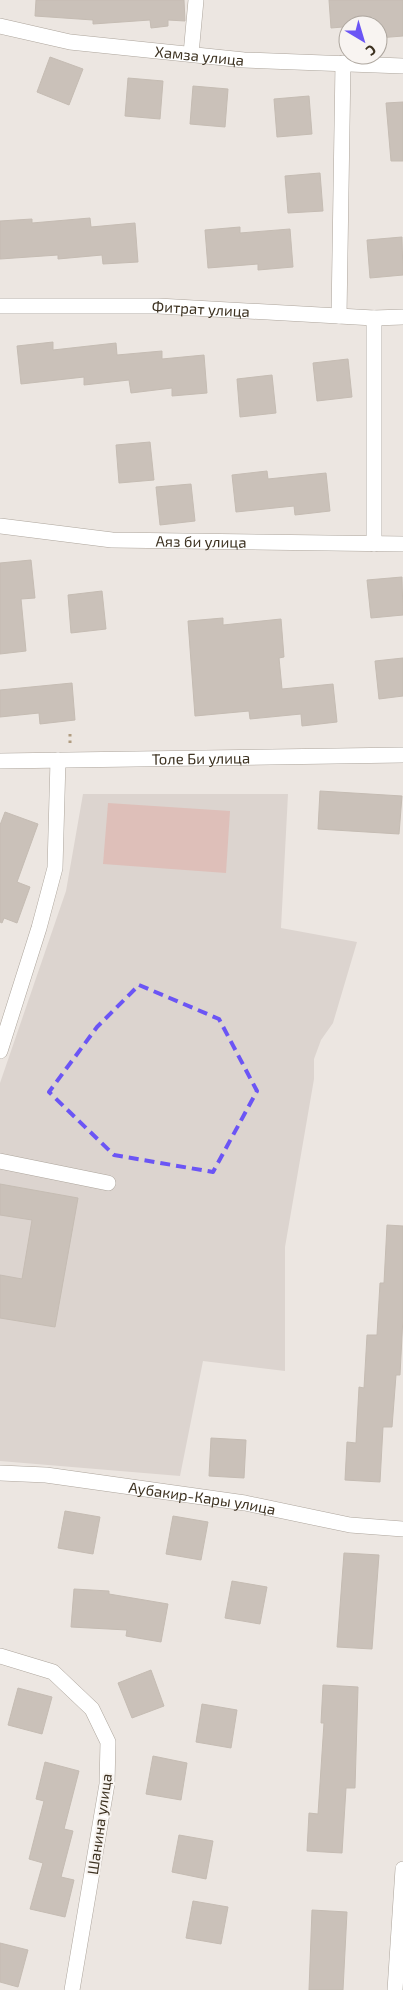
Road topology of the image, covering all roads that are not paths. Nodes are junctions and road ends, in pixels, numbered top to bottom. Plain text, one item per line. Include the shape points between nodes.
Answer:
1 (196, 0) edge
2 (0, 26) edge
3 (191, 54) junction
4 (338, 63) edge
5 (343, 65) edge
6 (383, 65) edge
7 (403, 66) edge
8 (0, 306) edge
9 (339, 316) junction
10 (403, 317) edge
11 (374, 318) junction
12 (0, 526) edge
13 (374, 544) junction
14 (403, 544) edge
15 (403, 755) edge
16 (58, 760) junction
17 (0, 761) edge
18 (0, 1051) edge
19 (0, 1160) edge
20 (108, 1183) dead end
21 (0, 1473) edge
22 (403, 1529) edge
23 (0, 1656) edge
24 (403, 1869) edge
25 (72, 1990) edge
26 (395, 1990) edge

1 - 3 street
2 - 3 street, Хамза улица via 70,42
3 - 4 street, Хамза улица via 244,60
5 - 9 street
6 - 7 street, Хамза улица
8 - 9 street, Фитрат улица via 158,306
9 - 11 street, Фитрат улица
10 - 11 street, Фитрат улица
11 - 13 street
12 - 13 street, Аяз би улица via 112,540
13 - 14 street, Аяз би улица
15 - 16 street, Толе Би улица
16 - 17 street, Толе Би улица
16 - 18 street via 55,868
19 - 20 street
21 - 22 street, Аубакир-Кары улица via 46,1475 245,1503 350,1525
23 - 25 street, Шанина улица via 54,1672 92,1709 108,1742 107,1784
24 - 26 street

